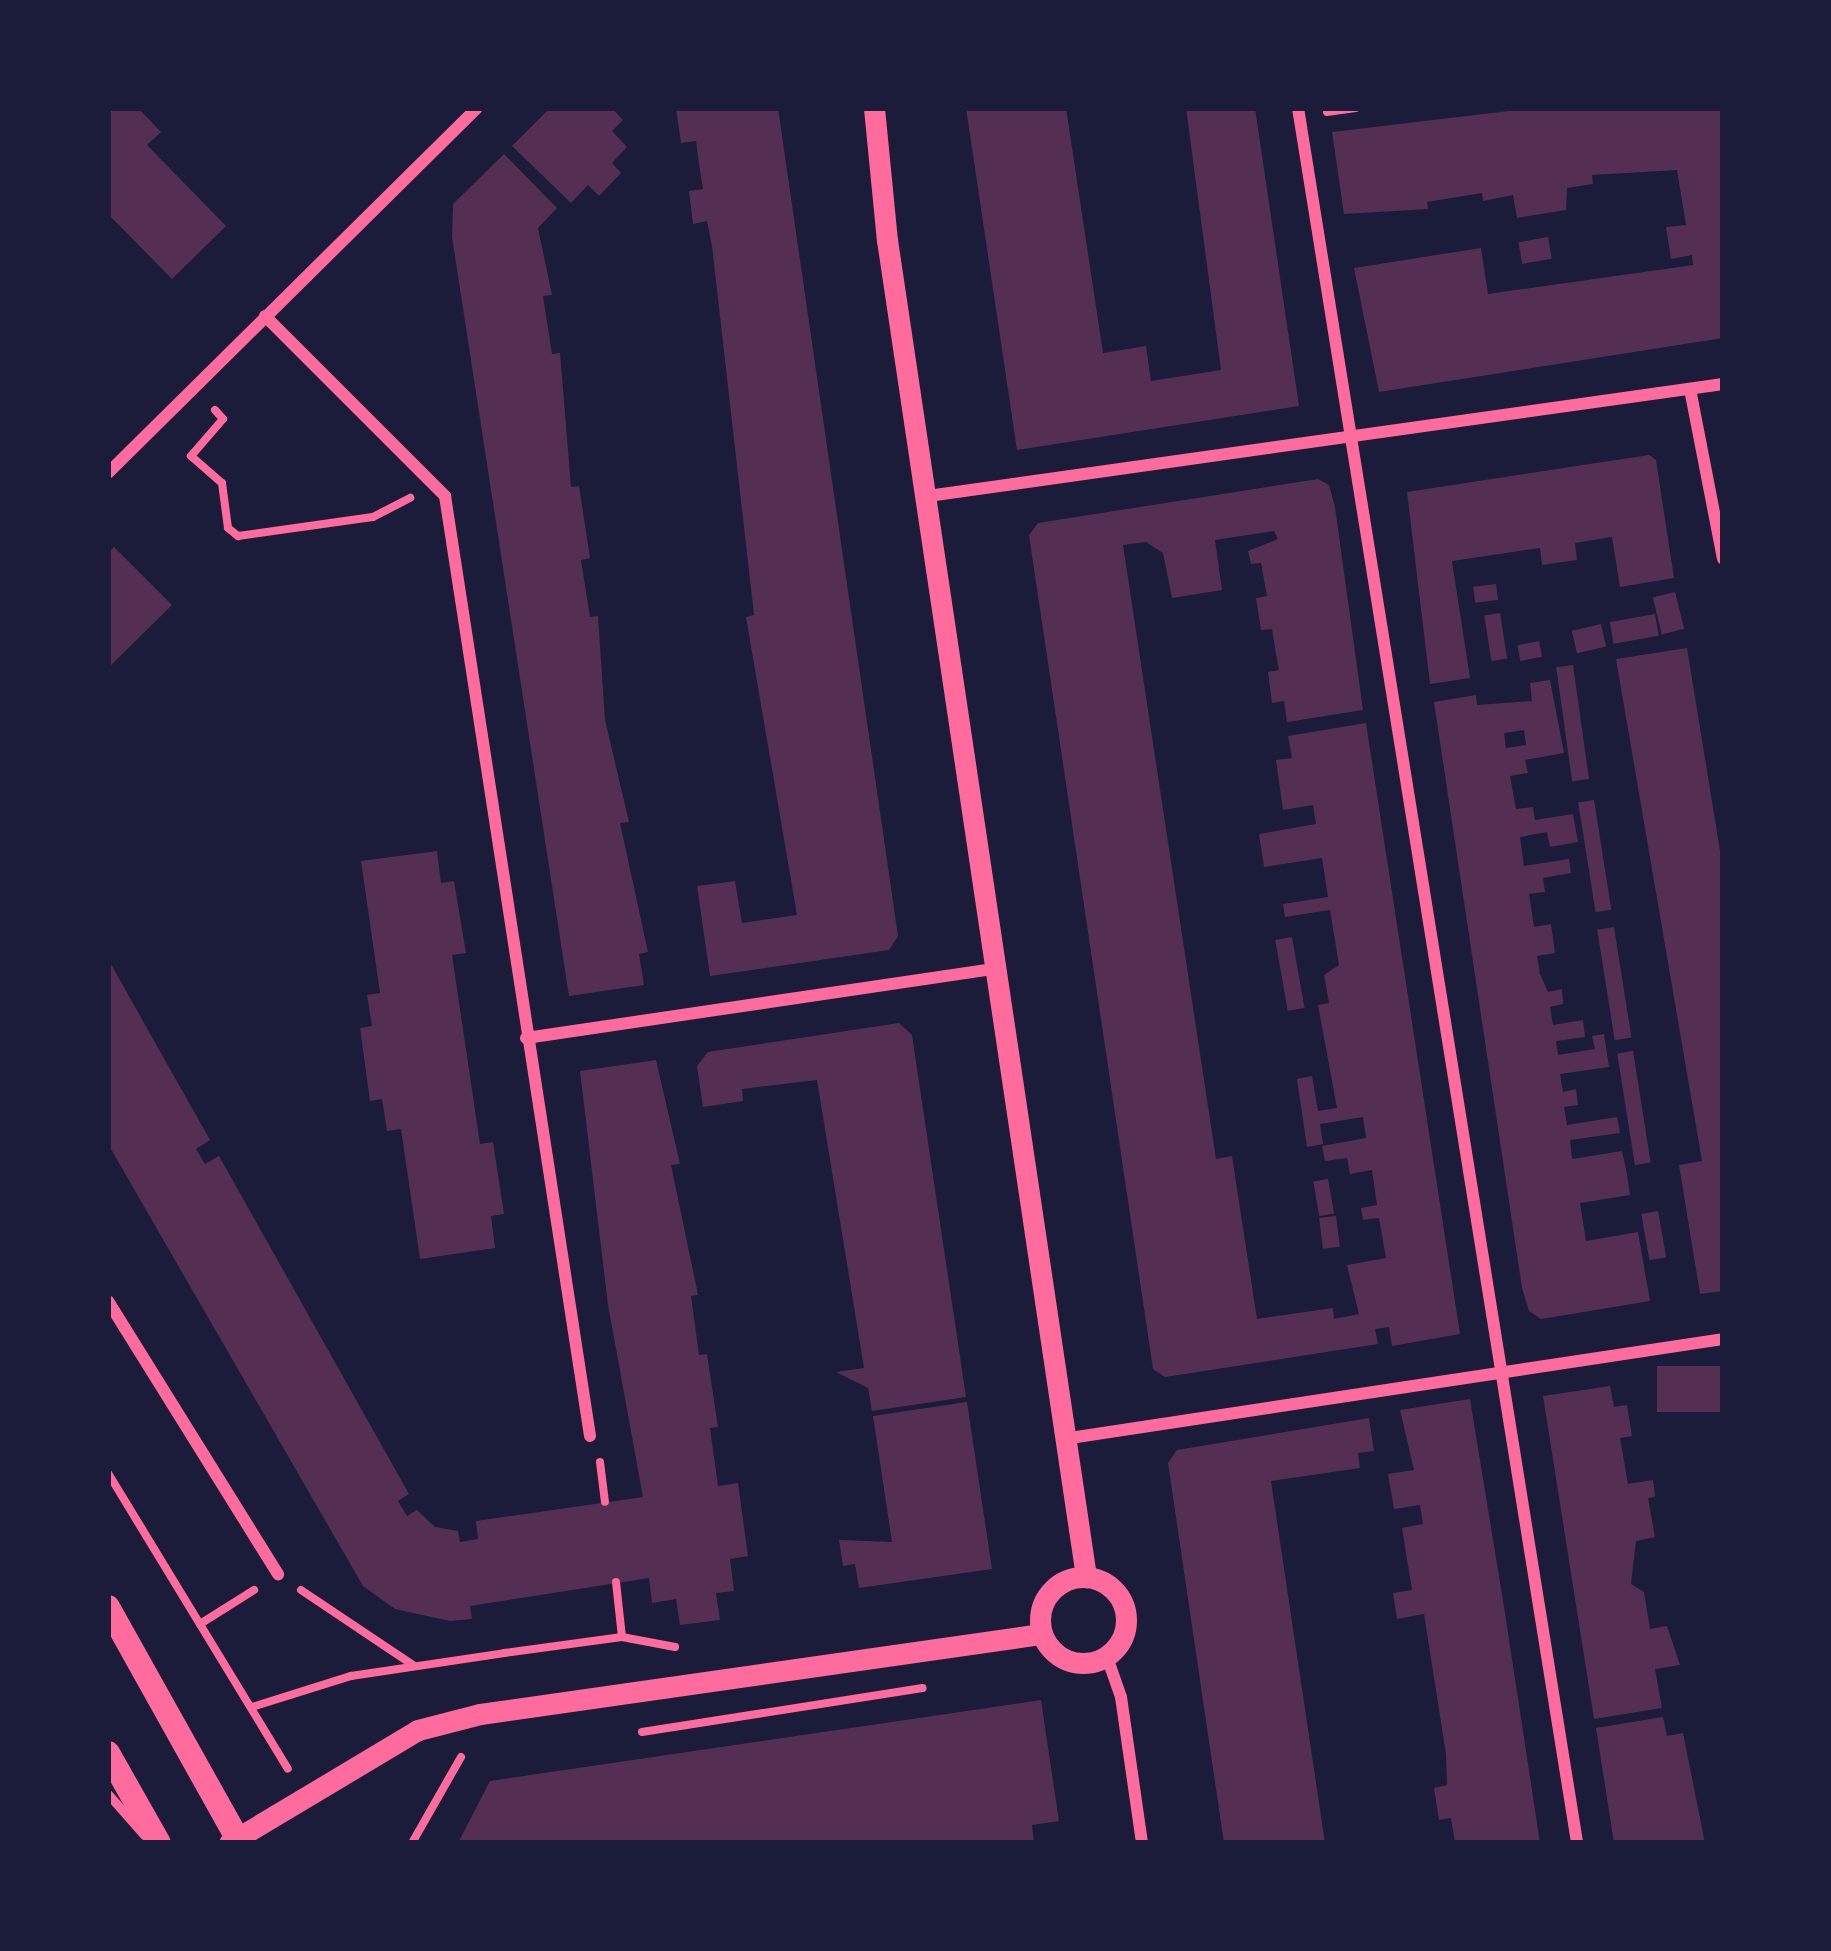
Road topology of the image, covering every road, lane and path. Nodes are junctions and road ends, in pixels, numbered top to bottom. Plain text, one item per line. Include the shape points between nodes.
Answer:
1 (477, 108) edge
2 (874, 108) edge
3 (1298, 108) edge
4 (265, 316) junction
5 (1723, 384) edge
6 (195, 386) junction
7 (1690, 389) junction
8 (1351, 440) junction
9 (108, 473) edge
10 (428, 479) junction
11 (928, 496) junction
12 (1723, 559) edge
13 (1001, 968) junction
14 (526, 1038) junction
15 (108, 1301) edge
16 (1723, 1340) edge
17 (1500, 1375) junction
18 (590, 1436) dead end
19 (1070, 1438) junction
20 (108, 1473) edge
21 (278, 1574) junction
22 (1086, 1576) junction
23 (616, 1582) dead end
24 (108, 1607) edge
25 (200, 1624) junction
26 (1041, 1634) junction
27 (622, 1636) junction
28 (697, 1644) dead end
29 (1107, 1657) junction
30 (416, 1666) junction
31 (252, 1707) junction
32 (108, 1753) edge
33 (457, 1757) dead end
34 (108, 1794) edge
35 (306, 1799) junction
36 (236, 1841) edge
37 (155, 1843) edge
38 (412, 1843) edge
39 (1142, 1843) edge
40 (1577, 1843) edge

1 - 4 street
2 - 11 street
3 - 8 street
4 - 6 street
4 - 10 street
5 - 7 street
6 - 9 street
6 - 10 path via 223,419 191,456 222,484 228,528 238,536 373,518 400,509
7 - 8 street
7 - 12 street
8 - 11 street
8 - 17 street
10 - 14 street via 445,496
11 - 13 street
13 - 14 street
13 - 19 street
14 - 18 street
15 - 21 street
16 - 17 street
17 - 19 street
17 - 40 street
19 - 22 street
20 - 25 path
21 - 25 path
21 - 30 path via 372,1644
22 - 26 street via 1048,1593
22 - 29 street via 1114,1590 1127,1617
23 - 27 path
24 - 36 main road
25 - 31 path
26 - 29 street via 1068,1662
26 - 35 street via 480,1714 418,1730
27 - 28 path
27 - 30 path
29 - 39 street via 1121,1697
30 - 31 path via 351,1676
31 - 35 path
32 - 37 main road
33 - 38 path
34 - 37 lane
35 - 36 street

